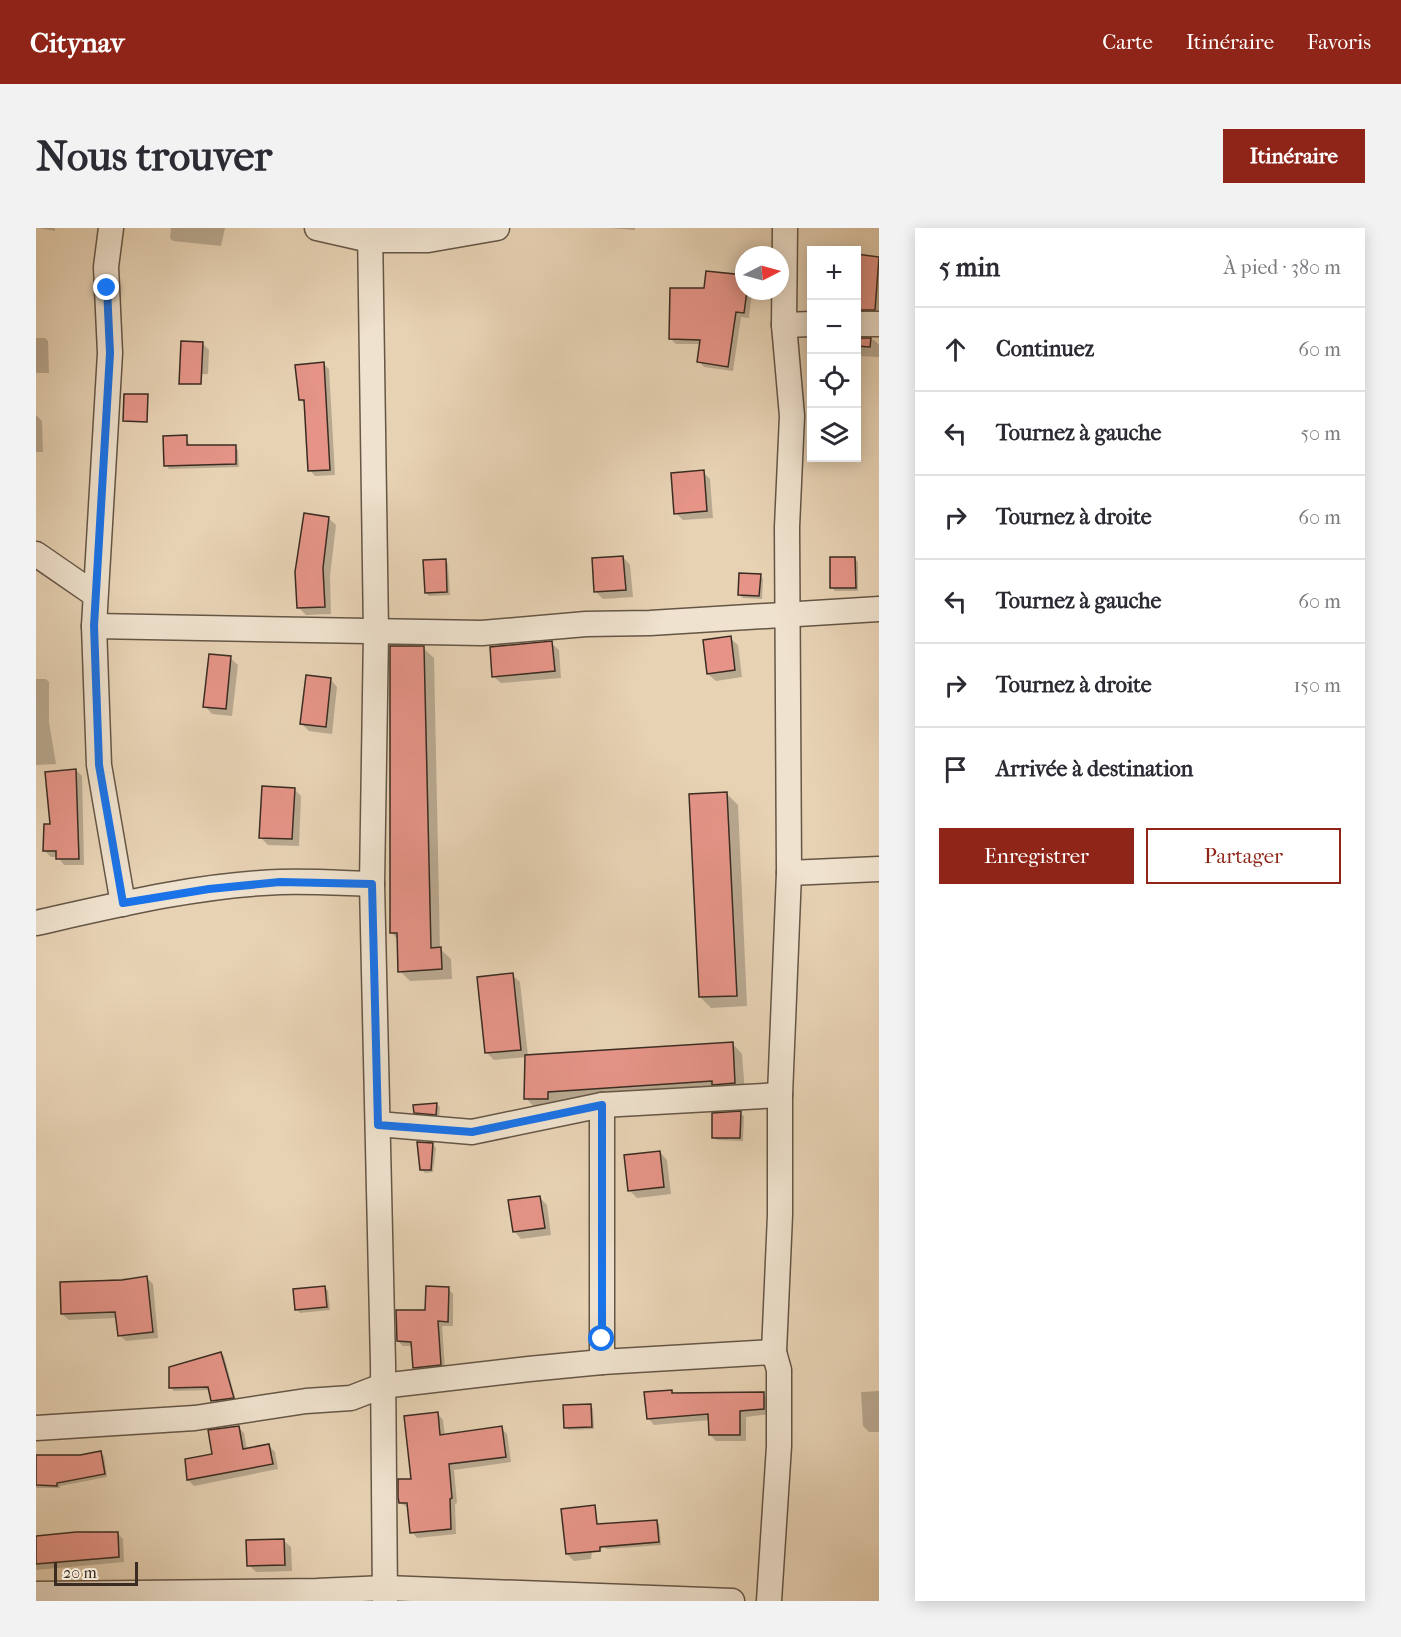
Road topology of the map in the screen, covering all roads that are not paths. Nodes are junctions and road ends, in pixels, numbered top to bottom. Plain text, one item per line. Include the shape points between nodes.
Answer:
1 (111, 228) edge
2 (317, 228) edge
3 (497, 228) edge
4 (785, 228) edge
5 (370, 234) edge
6 (807, 324) edge
7 (861, 324) edge
8 (879, 324) edge
9 (784, 325) junction
10 (36, 554) edge
11 (94, 594) junction
12 (879, 609) edge
13 (788, 613) junction
14 (94, 626) junction
15 (376, 633) junction
16 (879, 869) edge
17 (789, 873) junction
18 (372, 884) junction
19 (123, 903) junction
20 (36, 923) edge
21 (780, 1095) junction
22 (602, 1105) junction
23 (378, 1125) junction
24 (774, 1352) junction
25 (602, 1362) junction
26 (382, 1386) junction
27 (36, 1428) edge
28 (36, 1594) edge
29 (385, 1594) edge
30 (732, 1601) edge
31 (769, 1601) edge

1 - 11 street via 106,267 110,353
2 - 5 street
3 - 5 street via 428,240
4 - 9 street
5 - 15 street
6 - 9 street
7 - 8 street
9 - 13 street via 792,416
10 - 11 street
11 - 14 street
12 - 13 street
13 - 15 street via 482,633
13 - 17 street
14 - 15 street
14 - 19 street via 99,765
15 - 18 street
16 - 17 street
17 - 21 street
18 - 19 street via 280,882
18 - 23 street
19 - 20 street
21 - 22 street
21 - 24 street
22 - 23 street via 472,1132
22 - 25 street
23 - 26 street
24 - 25 street
24 - 31 street via 779,1370 779,1446
25 - 26 street
26 - 27 street via 351,1398 195,1418
26 - 29 street
28 - 29 street
29 - 30 street

